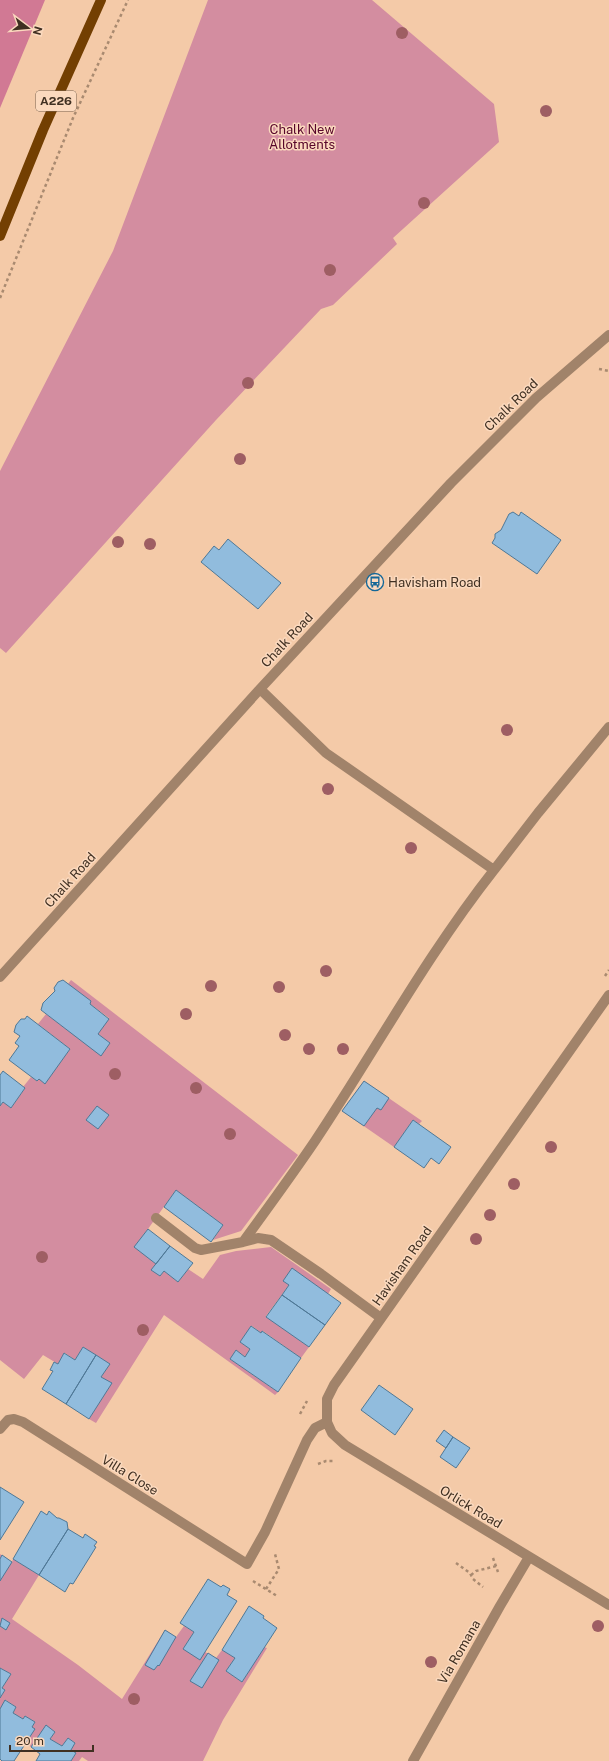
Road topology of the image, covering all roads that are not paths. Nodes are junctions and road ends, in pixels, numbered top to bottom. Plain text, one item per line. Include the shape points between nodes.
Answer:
1 (101, 0) edge
2 (0, 236) edge
3 (608, 337) edge
4 (260, 689) junction
5 (609, 727) edge
6 (494, 870) junction
7 (0, 977) edge
8 (609, 995) edge
9 (156, 1218) dead end
10 (243, 1242) junction
11 (381, 1318) junction
12 (327, 1422) junction
13 (0, 1429) edge
14 (529, 1557) junction
15 (609, 1605) edge
16 (413, 1761) edge

1 - 2 main road, A226 via 43,130
3 - 4 street, Chalk Road via 536,398 456,477
4 - 6 street via 326,753
4 - 7 street, Chalk Road
5 - 6 street
6 - 10 street via 414,983 315,1141
8 - 11 street, Havisham Road
9 - 10 street via 198,1249
10 - 11 street via 263,1238 276,1243
11 - 12 street, Havisham Road via 331,1390 327,1403
12 - 13 street, Villa Close via 315,1428 307,1440 265,1532 247,1564 23,1422 8,1420
12 - 14 street, Orlick Road via 332,1434 345,1446
14 - 15 street, Orlick Road
14 - 16 street, Via Romana

